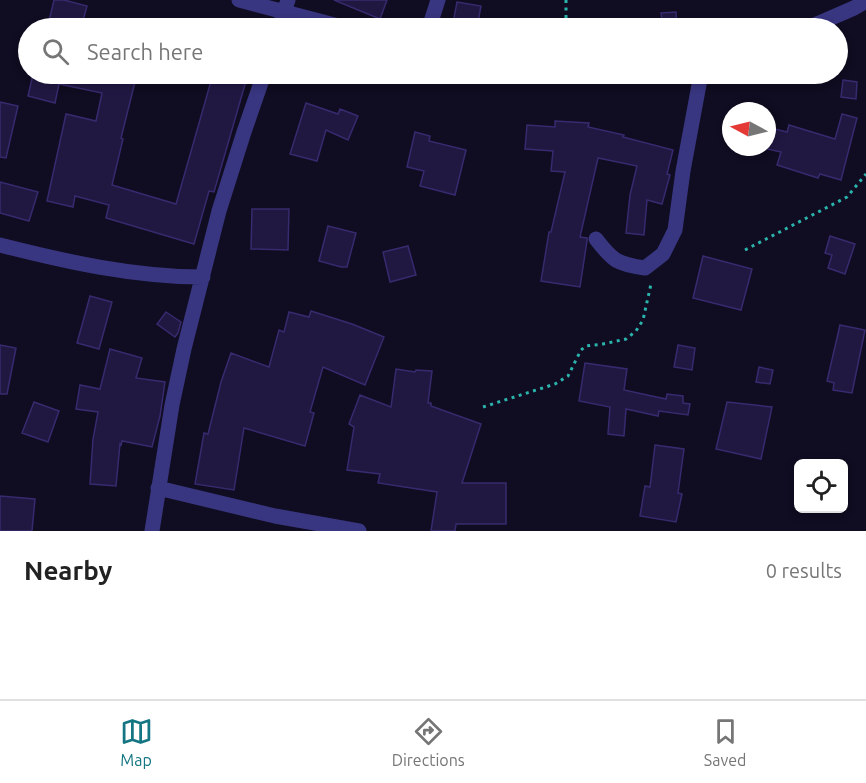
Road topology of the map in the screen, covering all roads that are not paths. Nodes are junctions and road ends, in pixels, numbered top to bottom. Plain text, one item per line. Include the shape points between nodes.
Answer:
1 (239, 0) edge
2 (438, 0) edge
3 (866, 1) edge
4 (286, 6) edge
5 (319, 18) edge
6 (432, 18) edge
7 (831, 18) edge
8 (261, 84) edge
9 (699, 84) edge
10 (596, 239) dead end
11 (0, 245) edge
12 (203, 277) junction
13 (158, 488) junction
14 (152, 531) edge
15 (359, 531) edge

1 - 4 street
2 - 6 street
3 - 7 street
4 - 5 street
8 - 12 street via 219,211
9 - 10 street via 675,230 663,254 645,268 626,265 610,257
11 - 12 street via 62,261 136,273
12 - 13 street via 172,405
13 - 14 street
13 - 15 street

